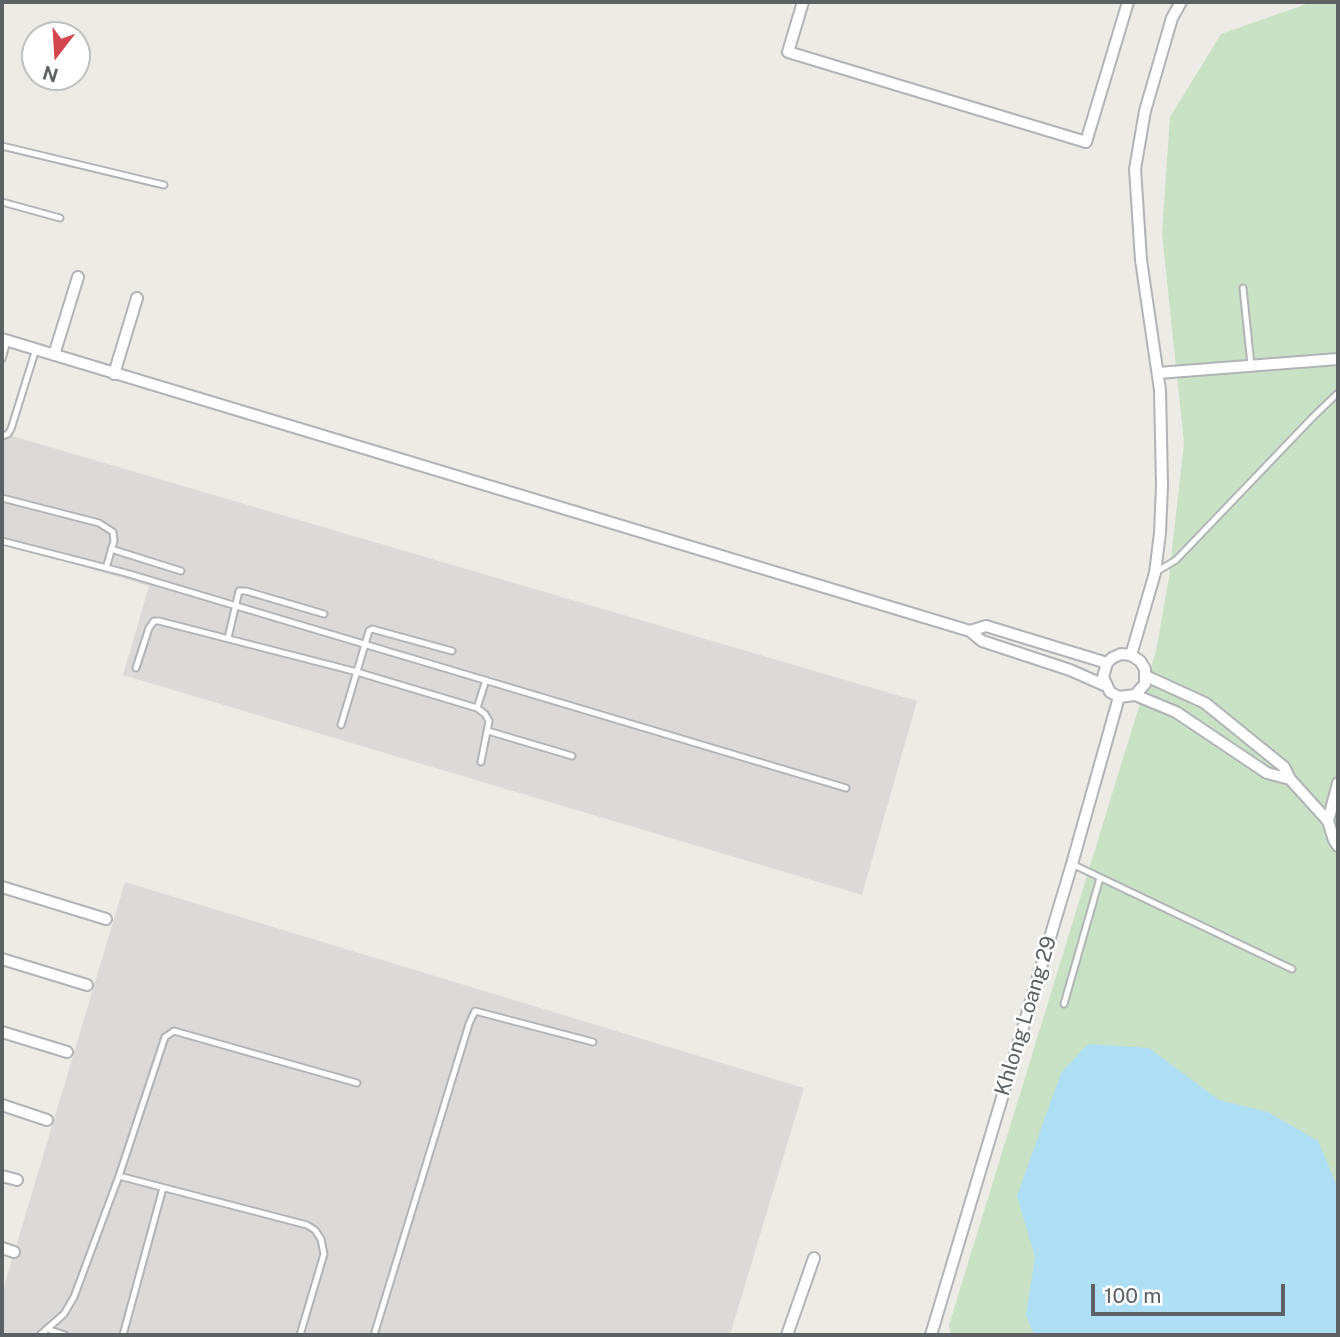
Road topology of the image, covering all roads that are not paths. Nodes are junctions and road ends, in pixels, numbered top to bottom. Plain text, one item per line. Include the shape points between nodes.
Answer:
1 (803, 2) edge
2 (1128, 2) edge
3 (1181, 2) edge
4 (2, 146) edge
5 (164, 185) dead end
6 (2, 202) edge
7 (60, 218) dead end
8 (78, 277) dead end
9 (1243, 288) dead end
10 (137, 298) dead end
11 (5, 340) edge
12 (36, 349) junction
13 (54, 355) junction
14 (2, 359) edge
15 (1338, 359) edge
16 (1251, 365) junction
17 (1158, 373) junction
18 (114, 374) junction
19 (1338, 393) edge
20 (2, 436) edge
21 (2, 498) edge
22 (2, 541) edge
23 (111, 550) junction
24 (106, 568) junction
25 (181, 571) dead end
26 (1155, 572) junction
27 (234, 605) junction
28 (324, 614) dead end
29 (970, 631) junction
30 (228, 638) junction
31 (364, 644) junction
32 (452, 651) dead end
33 (1131, 656) junction
34 (1107, 663) junction
35 (136, 668) dead end
36 (357, 673) junction
37 (1146, 676) junction
38 (486, 680) junction
39 (1104, 685) junction
40 (1135, 695) junction
41 (1119, 697) junction
42 (477, 708) junction
43 (341, 725) dead end
44 (488, 731) junction
45 (572, 756) dead end
46 (481, 762) dead end
47 (1290, 779) junction
48 (1338, 783) edge
49 (846, 788) dead end
50 (1336, 799) edge
51 (1328, 821) junction
52 (1338, 846) edge
53 (1072, 864) junction
54 (1100, 878) junction
55 (2, 887) edge
56 (106, 919) dead end
57 (2, 958) edge
58 (1292, 969) dead end
59 (87, 985) dead end
60 (1064, 1004) dead end
61 (2, 1032) edge
62 (593, 1042) dead end
63 (67, 1052) dead end
64 (357, 1083) dead end
65 (2, 1105) edge
66 (47, 1119) dead end
67 (2, 1176) edge
68 (119, 1176) junction
69 (17, 1180) dead end
70 (163, 1188) junction
71 (2, 1248) edge
72 (14, 1252) dead end
73 (814, 1258) dead end
74 (47, 1329) junction
75 (40, 1335) edge
76 (65, 1335) edge
77 (123, 1335) edge
78 (300, 1335) edge
79 (374, 1335) edge
80 (788, 1335) edge
81 (931, 1335) edge

1 - 2 street via 788,52 1086,142
3 - 17 street via 1172,18 1145,111 1135,169 1141,260
4 - 5 lane
6 - 7 lane
8 - 13 street
9 - 16 lane
10 - 18 street
11 - 12 street
11 - 14 lane
12 - 13 street
12 - 20 lane via 12,429
13 - 18 street
15 - 16 street
16 - 17 street
17 - 26 street via 1162,485
18 - 29 street
19 - 26 lane via 1176,560
21 - 23 lane via 99,523 113,532
22 - 24 lane
23 - 24 lane
23 - 25 lane
24 - 27 lane
26 - 33 street
27 - 28 lane via 239,591 246,591
27 - 30 lane
27 - 31 lane
29 - 34 street via 986,626
29 - 39 street via 982,642
30 - 35 lane via 154,621
30 - 36 lane
31 - 32 lane via 372,629
31 - 36 lane
31 - 38 lane
33 - 34 street via 1121,654
33 - 37 street via 1140,660
34 - 39 street
36 - 42 lane
36 - 43 lane
37 - 40 street
37 - 47 street via 1205,703 1284,767
38 - 42 lane
38 - 49 lane
39 - 41 street
40 - 41 street
40 - 47 street via 1176,712 1267,774
41 - 53 street, Khlong Loang 29
42 - 44 lane via 489,721
44 - 45 lane
44 - 46 lane
47 - 51 street
48 - 50 street
50 - 51 street
51 - 52 street
53 - 54 lane
53 - 81 street, Khlong Loang 29
54 - 58 lane
54 - 60 lane
55 - 56 street
57 - 59 street
61 - 63 street
62 - 79 lane via 475,1011
64 - 68 lane via 174,1031 165,1037
65 - 66 street
67 - 69 street
68 - 70 lane
68 - 74 lane via 74,1297 65,1314
70 - 77 lane
70 - 78 lane via 315,1230 324,1254
71 - 72 street
73 - 80 street
74 - 75 lane
74 - 76 lane

